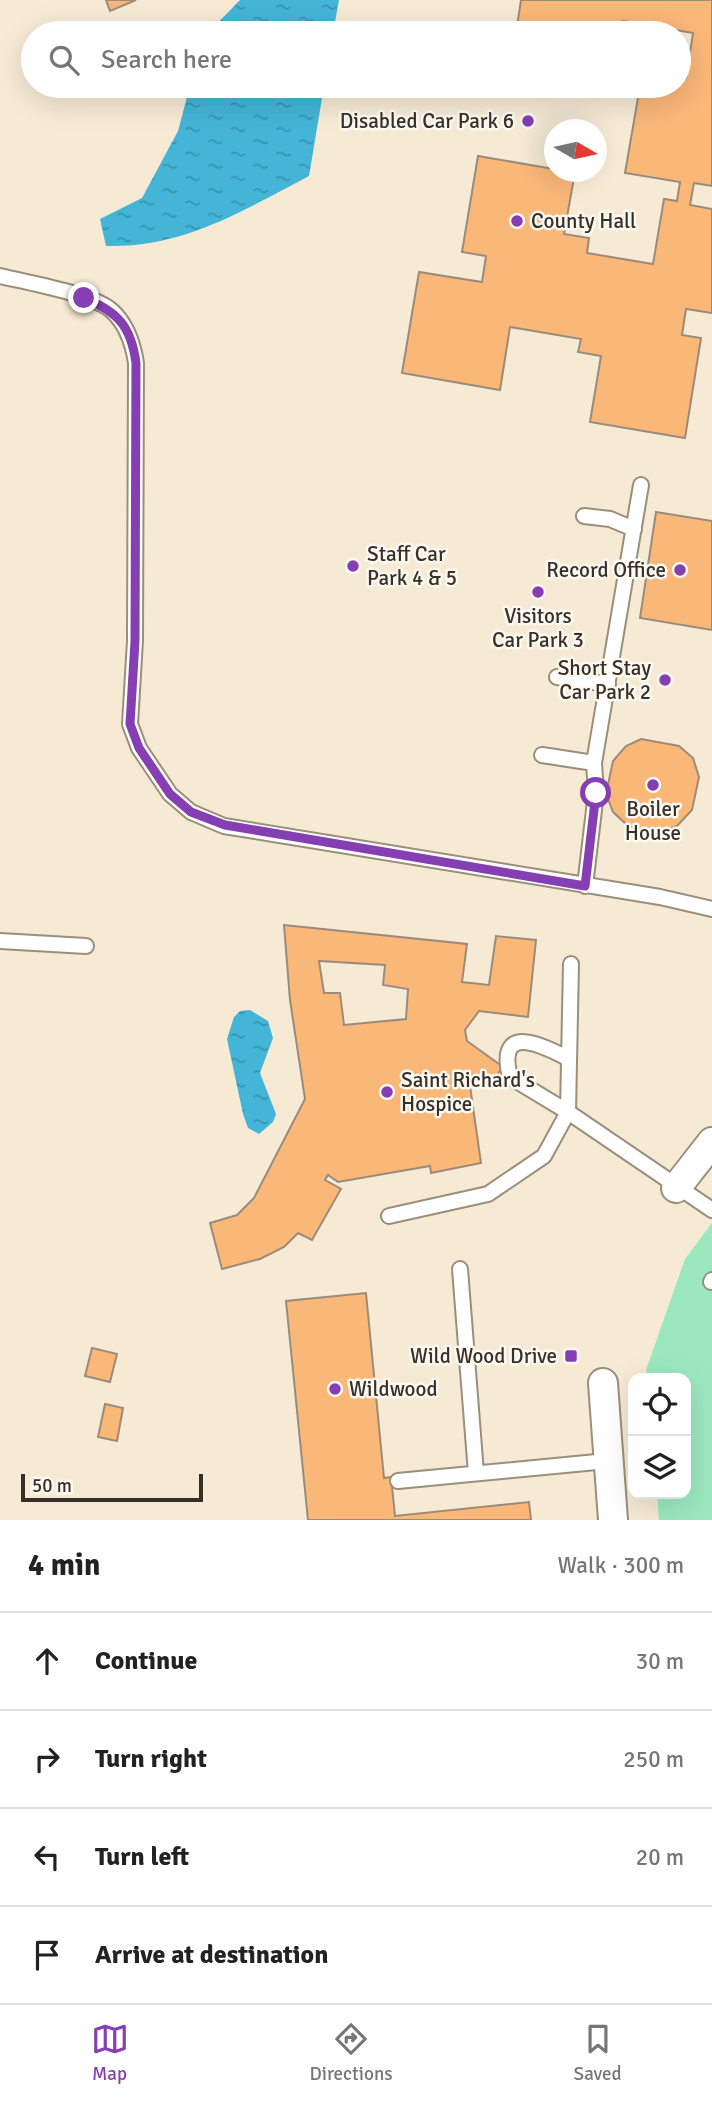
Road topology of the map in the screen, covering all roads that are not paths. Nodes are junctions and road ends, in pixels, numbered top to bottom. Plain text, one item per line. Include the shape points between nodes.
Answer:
1 (0, 276) edge
2 (641, 485) dead end
3 (583, 516) dead end
4 (634, 530) junction
5 (557, 677) dead end
6 (608, 684) junction
7 (542, 755) dead end
8 (594, 763) junction
9 (585, 886) junction
10 (712, 909) edge
11 (0, 941) edge
12 (86, 946) dead end
13 (571, 964) dead end
14 (569, 1059) junction
15 (568, 1112) junction
16 (712, 1142) edge
17 (676, 1188) junction
18 (712, 1210) edge
19 (389, 1216) dead end
20 (460, 1269) dead end
21 (603, 1383) dead end
22 (607, 1461) junction
23 (476, 1474) junction
24 (398, 1481) dead end
25 (613, 1520) edge

1 - 9 lane via 110,309 133,339 135,641 130,724 146,760 170,794 191,812 225,825
2 - 4 lane
3 - 4 lane via 610,519
4 - 6 lane
5 - 6 lane
6 - 8 lane
7 - 8 lane
8 - 9 lane via 596,793
9 - 10 lane
11 - 12 lane
13 - 14 lane
14 - 15 lane
14 - 15 lane via 535,1041 523,1040 508,1058 510,1077
15 - 17 lane
15 - 19 lane via 544,1156 488,1194
16 - 17 street
17 - 18 lane
20 - 23 lane
21 - 22 street
22 - 23 lane
22 - 25 street
23 - 24 lane

